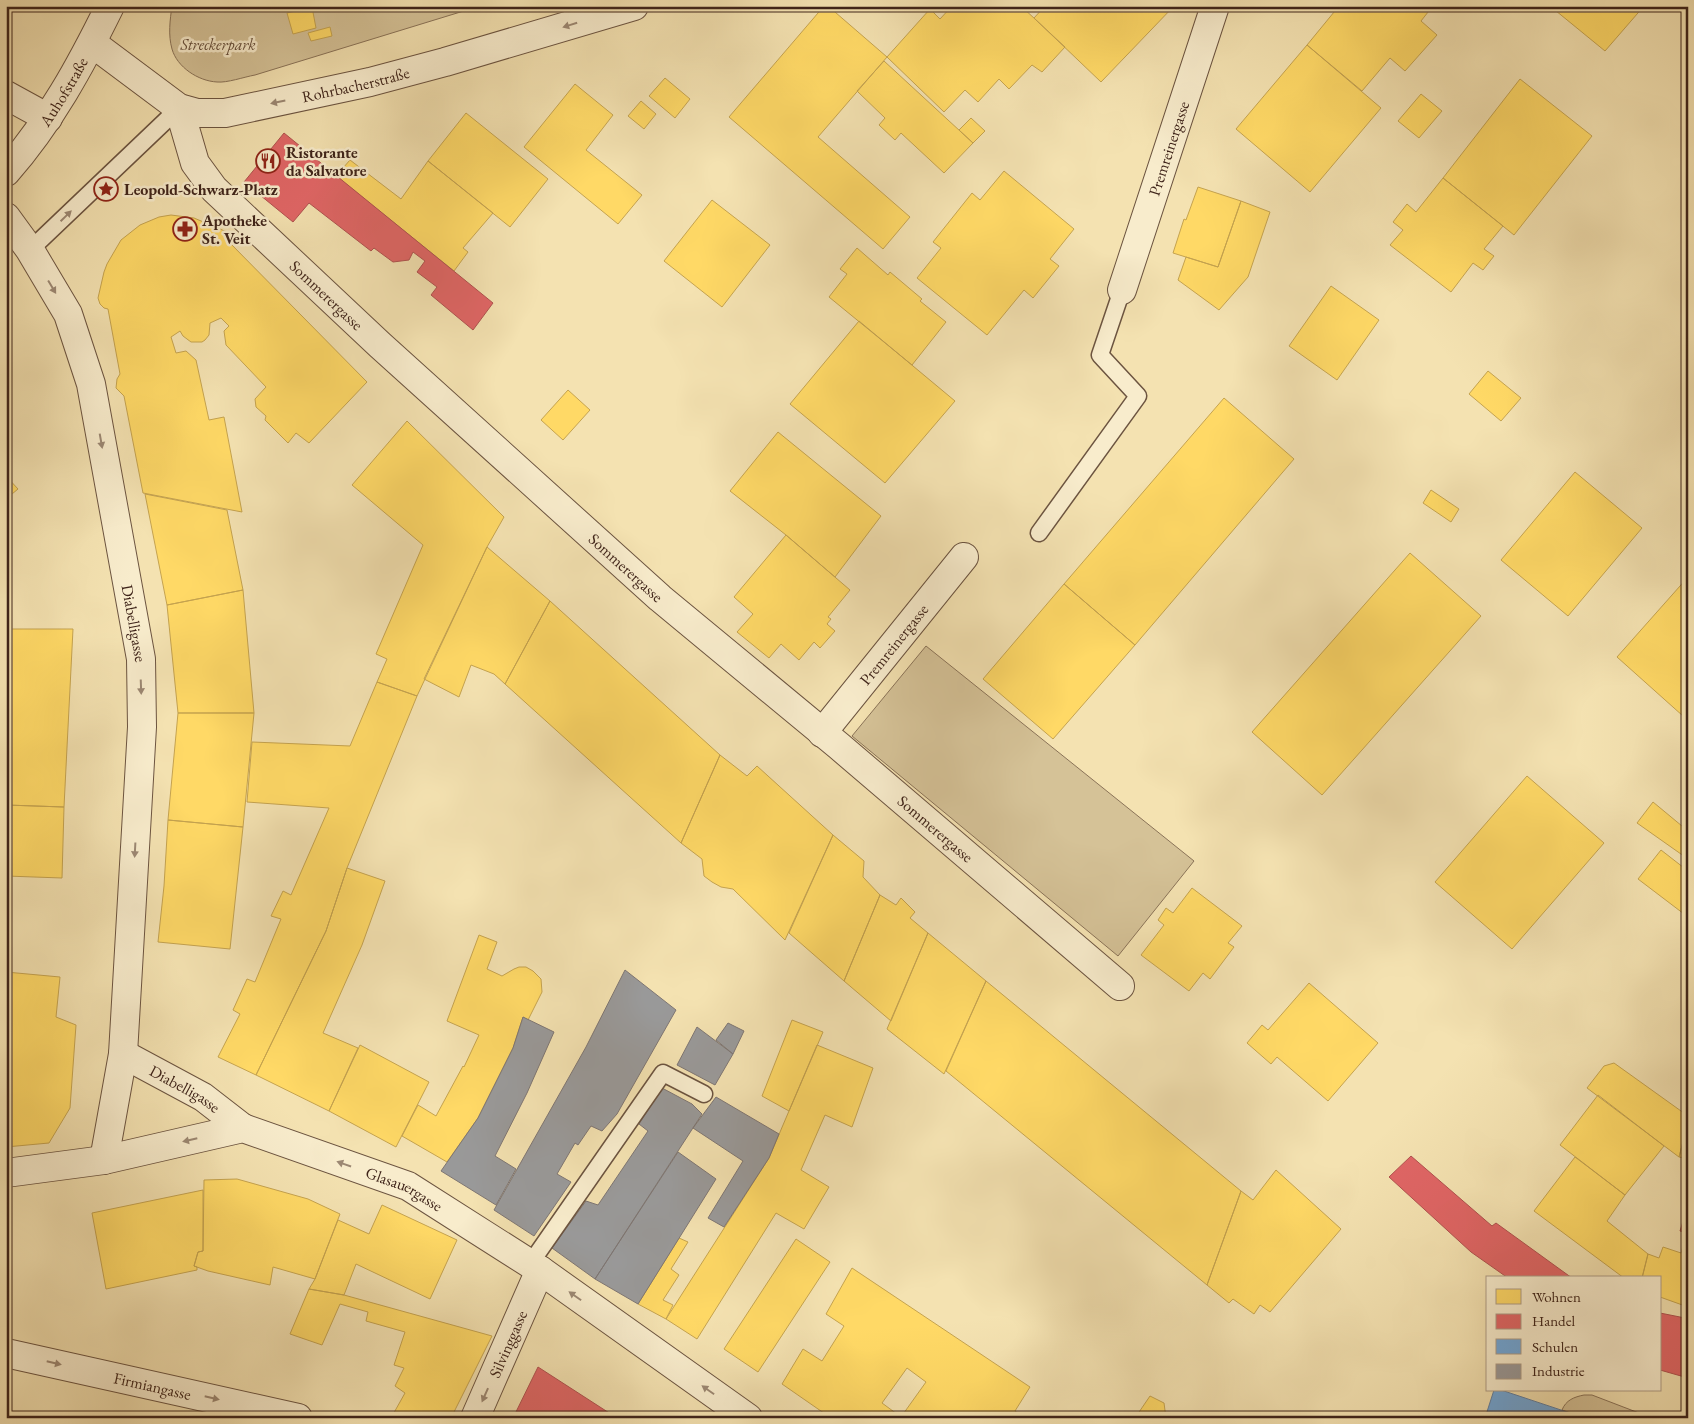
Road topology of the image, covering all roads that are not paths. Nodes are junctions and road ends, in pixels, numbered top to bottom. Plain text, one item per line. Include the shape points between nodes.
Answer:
1 (110, 6) edge
2 (634, 6) edge
3 (1215, 6) edge
4 (92, 43) junction
5 (6, 95) edge
6 (179, 108) junction
7 (48, 118) junction
8 (6, 172) edge
9 (6, 217) edge
10 (30, 250) junction
11 (1122, 290) joint
12 (1039, 533) dead end
13 (964, 557) dead end
14 (822, 733) junction
15 (1120, 986) dead end
16 (123, 1054) junction
17 (704, 1094) dead end
18 (243, 1128) junction
19 (104, 1160) junction
20 (6, 1173) edge
21 (535, 1267) junction
22 (6, 1353) edge
23 (298, 1418) edge
24 (475, 1418) edge
25 (748, 1418) edge

1 - 4 street, Auhofstraße
2 -> 6 street, Rohrbacherstraße via 352,86 225,113 197,113
3 - 11 street, Premreinergasse
4 - 6 street, Rohrbacherstraße
4 - 7 street, Auhofstraße
5 - 7 street
10 -> 6 lane
6 - 14 street, Sommerergasse via 195,163 214,189 380,345 660,598
7 - 8 street, Auhofstraße
9 - 10 street, Diabelligasse
10 -> 16 street, Diabelligasse via 68,314 91,384 140,659 142,727
11 - 12 lane via 1100,355 1138,396
13 - 14 street, Premreinergasse
14 - 15 street, Sommerergasse
16 - 18 street, Diabelligasse via 203,1097
16 - 19 street, Diabelligasse
17 - 21 lane via 663,1074
18 -> 19 street
21 -> 18 street, Glasauergasse via 408,1186
19 - 20 street
21 -> 24 street, Silvinggasse
25 -> 21 street, Glasauergasse
22 -> 23 street, Firmiangasse

